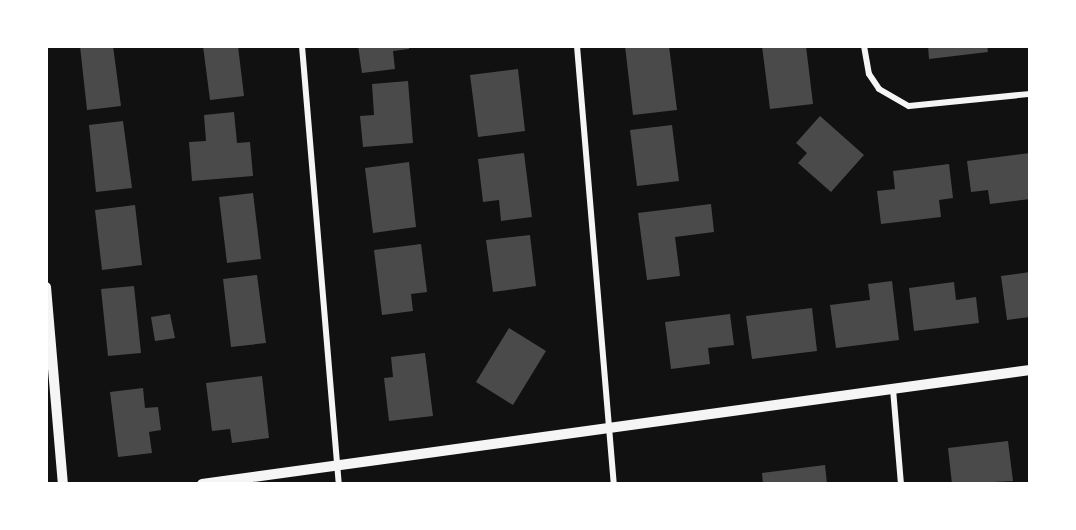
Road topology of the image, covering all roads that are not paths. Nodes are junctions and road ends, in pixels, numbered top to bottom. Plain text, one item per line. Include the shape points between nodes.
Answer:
1 (302, 46) edge
2 (577, 46) edge
3 (864, 46) edge
4 (1029, 94) edge
5 (46, 287) edge
6 (1029, 370) edge
7 (893, 389) junction
8 (610, 428) junction
9 (337, 465) junction
10 (63, 483) edge
11 (202, 483) edge
12 (339, 483) edge
13 (614, 483) edge
14 (901, 483) edge

1 - 9 street
2 - 8 street
3 - 4 street via 879,89 892,100 926,107
5 - 10 street
6 - 7 street
7 - 8 street
7 - 14 street
8 - 9 street
8 - 13 street
9 - 11 street
9 - 12 street

